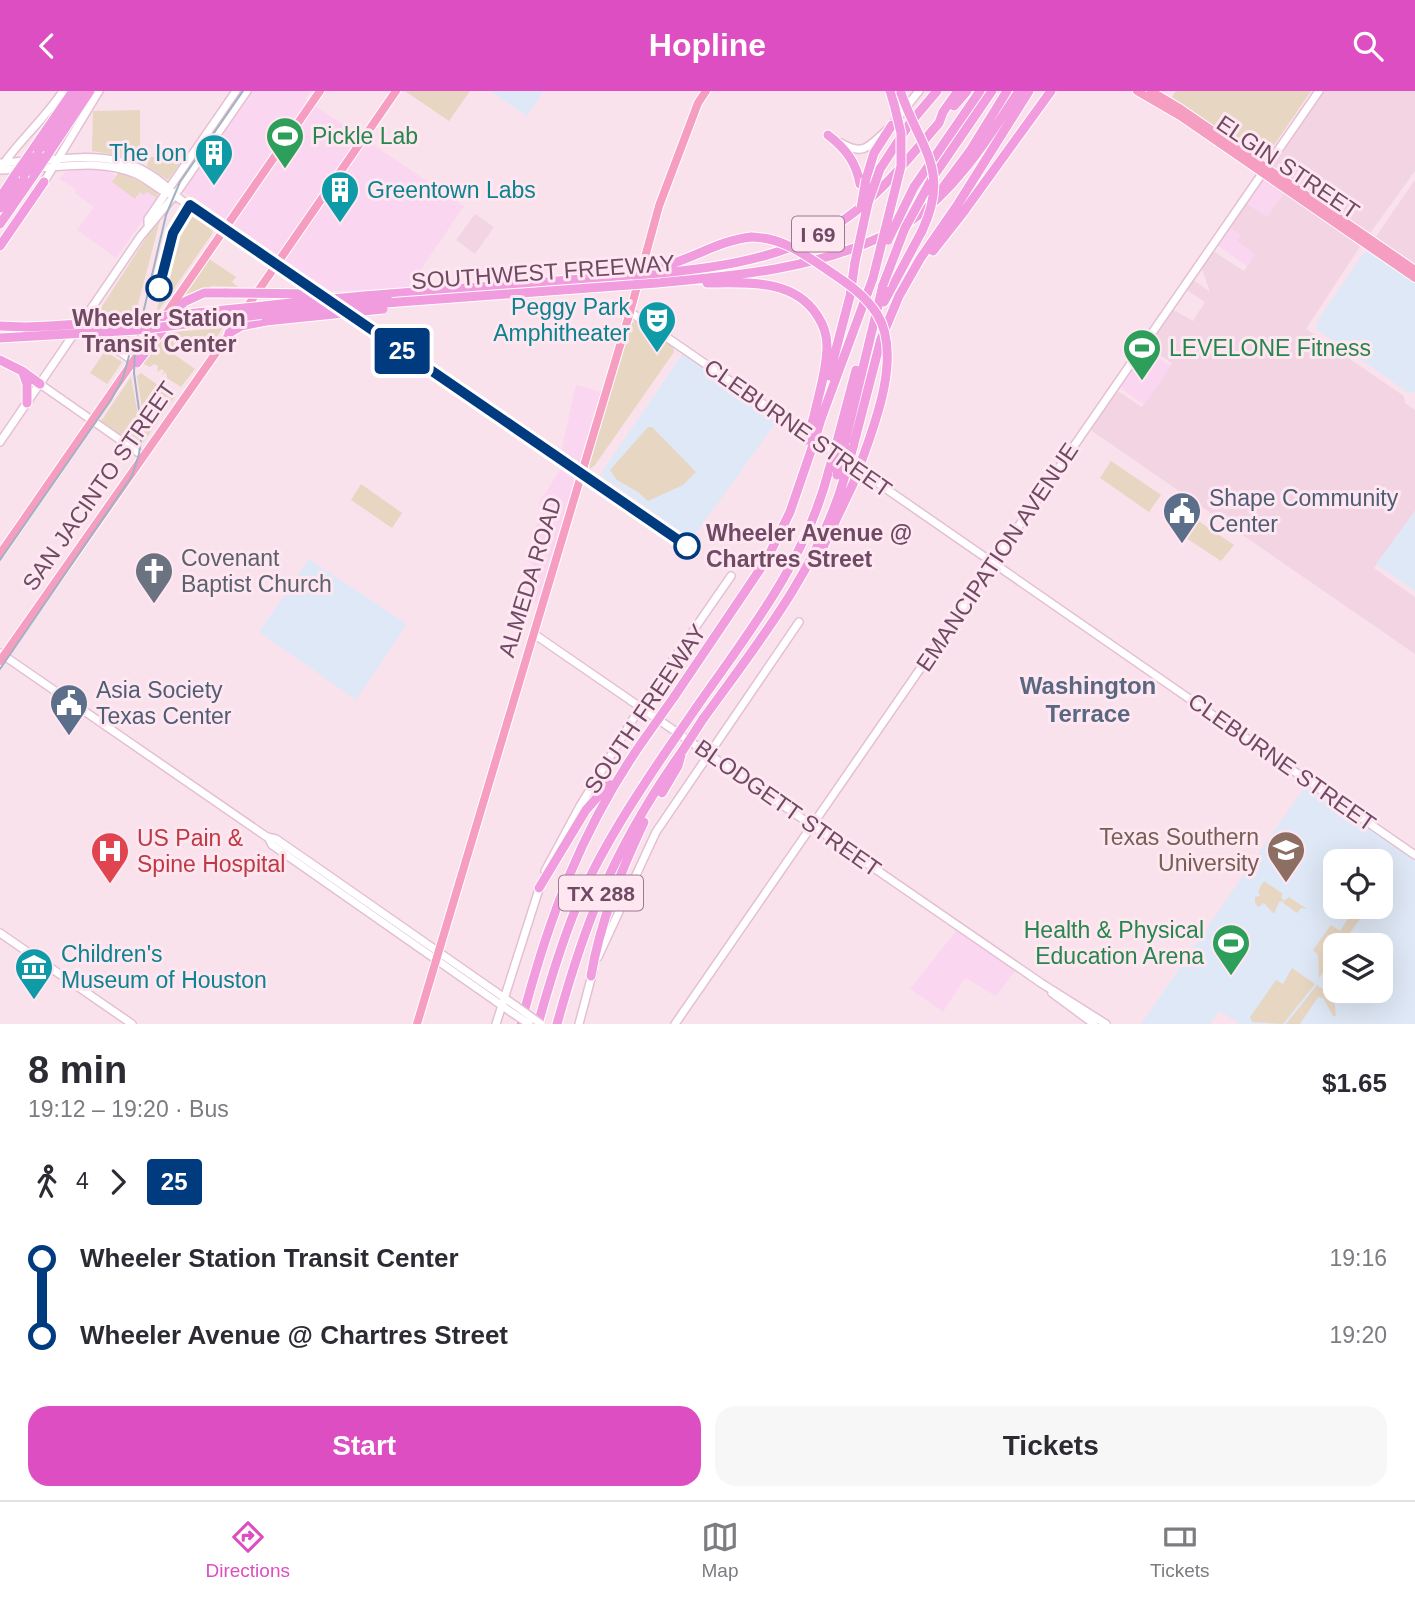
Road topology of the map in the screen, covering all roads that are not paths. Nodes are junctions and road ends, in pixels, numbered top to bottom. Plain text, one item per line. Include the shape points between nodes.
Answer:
1 (63, 91) edge
2 (73, 91) edge
3 (80, 91) edge
4 (89, 91) edge
5 (99, 91) edge
6 (236, 91) edge
7 (247, 91) edge
8 (320, 91) edge
9 (396, 91) edge
10 (706, 91) edge
11 (890, 91) edge
12 (919, 91) edge
13 (937, 91) edge
14 (958, 91) edge
15 (967, 91) edge
16 (980, 91) edge
17 (992, 91) edge
18 (1007, 91) edge
19 (1019, 91) edge
20 (1029, 91) edge
21 (1051, 91) edge
22 (1137, 91) edge
23 (1151, 91) edge
24 (1319, 91) edge
25 (901, 92) edge
26 (939, 123) junction
27 (892, 125) junction
28 (828, 135) joint
29 (43, 156) junction
30 (1, 166) edge
31 (53, 167) junction
32 (1265, 170) junction
33 (24, 175) junction
34 (863, 181) junction
35 (44, 182) joint
36 (168, 191) junction
37 (175, 195) junction
38 (0, 198) edge
39 (0, 208) edge
40 (922, 213) junction
41 (0, 224) edge
42 (148, 227) junction
43 (224, 230) junction
44 (0, 246) edge
45 (855, 262) junction
46 (276, 265) junction
47 (1415, 270) edge
48 (658, 271) junction
49 (873, 278) junction
50 (1415, 278) edge
51 (907, 282) junction
52 (661, 283) junction
53 (389, 294) junction
54 (470, 298) junction
55 (630, 312) junction
56 (876, 312) junction
57 (80, 325) junction
58 (0, 326) edge
59 (229, 333) junction
60 (0, 338) edge
61 (0, 360) edge
62 (135, 361) junction
63 (22, 371) junction
64 (40, 384) junction
65 (27, 403) junction
66 (817, 417) junction
67 (92, 421) junction
68 (0, 442) edge
69 (845, 442) junction
70 (143, 456) junction
71 (582, 473) junction
72 (837, 475) junction
73 (0, 554) edge
74 (994, 563) junction
75 (731, 576) dead end
76 (799, 582) junction
77 (799, 622) dead end
78 (534, 634) junction
79 (1, 657) edge
80 (640, 706) junction
81 (710, 753) junction
82 (676, 765) junction
83 (620, 773) junction
84 (813, 825) junction
85 (1415, 855) edge
86 (539, 888) junction
87 (0, 933) edge
88 (437, 955) junction
89 (510, 976) junction
90 (591, 976) junction
91 (1041, 983) junction
92 (488, 986) junction
93 (503, 1001) junction
94 (513, 1009) junction
95 (132, 1024) edge
96 (417, 1024) edge
97 (496, 1024) edge
98 (522, 1024) edge
99 (529, 1024) edge
100 (540, 1024) edge
101 (557, 1024) edge
102 (579, 1024) edge
103 (676, 1024) edge
104 (1094, 1024) edge
105 (1106, 1024) edge

1 - 30 main road
2 - 29 highway
3 - 29 highway
4 - 29 highway
5 - 29 main road
6 - 36 main road
7 - 37 main road
8 - 43 main road
9 - 46 main road, SAN JACINTO STREET
10 - 55 main road, ALMEDA ROAD via 659,206
11 - 49 highway, bridge via 901,132 901,166
12 - 27 main road
13 - 45 highway, bridge via 880,169
14 - 26 highway, SOUTHWEST FREEWAY / I 69
15 - 26 highway
16 - 49 highway, bridge via 914,187
17 - 56 highway, bridge via 905,228
18 - 40 highway via 970,151
19 - 40 highway, SOUTHWEST FREEWAY / I 69 via 964,171
20 - 51 highway
21 - 51 highway
22 - 32 main road, ELGIN STREET
23 - 32 main road, ELGIN STREET
24 - 32 main road, EMANCIPATION AVENUE
25 - 56 highway, bridge via 930,159 934,194 926,222
26 - 48 highway, SOUTHWEST FREEWAY / I 69 via 870,199 825,231 752,260
27 - 28 main road via 861,149
27 - 34 highway
28 - 34 highway via 853,161
29 - 30 main road
29 - 31 main road
29 - 33 highway, bridge
29 - 33 highway, bridge
29 - 36 main road via 96,156 126,162
30 - 31 main road
31 - 35 main road
31 - 36 main road via 115,167
32 - 47 main road, ELGIN STREET
32 - 50 main road, ELGIN STREET
32 - 74 main road, EMANCIPATION AVENUE
33 - 38 highway
33 - 39 highway
33 - 41 highway
34 - 45 highway, bridge
35 - 44 highway
36 - 37 main road
36 - 42 main road via 148,219
37 - 42 main road
37 - 43 main road
40 - 52 highway, SOUTHWEST FREEWAY / I 69 via 873,241 823,259
42 - 57 main road
43 - 46 main road
43 - 62 main road
45 - 66 highway, bridge
46 - 59 main road, SAN JACINTO STREET
46 - 71 main road
48 - 53 highway, SOUTHWEST FREEWAY / I 69, bridge
48 - 76 highway, bridge via 735,240 777,241 801,251 857,291 881,322 887,346 886,375 868,440 826,541
49 - 66 highway, bridge
51 - 69 highway via 888,321
52 - 54 highway, SOUTHWEST FREEWAY / I 69, bridge
52 - 66 highway via 771,285 804,300 821,320 827,342
53 - 58 highway, SOUTHWEST FREEWAY / I 69, bridge via 119,321
53 - 62 highway, bridge via 204,293 184,302
54 - 59 highway, bridge via 266,321
54 - 60 highway, SOUTHWEST FREEWAY / I 69, bridge
55 - 71 main road, ALMEDA ROAD
55 - 74 main road, CLEBURNE STREET
56 - 69 highway
56 - 69 highway
57 - 62 main road
57 - 64 main road
59 - 70 main road, SAN JACINTO STREET
61 - 63 highway
62 - 67 main road
63 - 64 highway
63 - 65 highway
64 - 65 main road
64 - 67 main road
65 - 68 main road
66 - 83 highway, SOUTH FREEWAY / TX 288, bridge via 807,464 786,522 760,571
67 - 70 main road
67 - 73 main road
69 - 72 highway, bridge
69 - 72 highway, bridge
70 - 79 main road, SAN JACINTO STREET
71 - 78 main road, ALMEDA ROAD
72 - 76 highway via 834,505
72 - 100 highway, bridge via 782,585 609,842 580,898
74 - 84 main road, EMANCIPATION AVENUE
74 - 85 main road, CLEBURNE STREET
75 - 80 main road
76 - 82 highway, TX 288, bridge
77 - 81 main road
78 - 80 main road, BLODGETT STREET
78 - 88 main road, ALMEDA ROAD
79 - 88 main road
80 - 81 main road, BLODGETT STREET
80 - 86 main road via 549,861
81 - 84 main road, BLODGETT STREET
81 - 90 main road via 656,832
82 - 90 highway via 629,853
82 - 101 highway, TX 288 via 599,896
83 - 86 highway via 586,810
83 - 98 highway, SOUTH FREEWAY / TX 288 via 559,898
84 - 91 main road, BLODGETT STREET
84 - 103 main road, EMANCIPATION AVENUE
86 - 89 main road
87 - 95 main road
88 - 92 main road
88 - 93 main road
88 - 96 main road, ALMEDA ROAD
89 - 92 main road via 499,987
89 - 93 main road
90 - 102 main road
91 - 104 main road, BLODGETT STREET
91 - 105 main road, BLODGETT STREET
92 - 93 main road
93 - 94 main road
93 - 97 main road
94 - 99 main road, bridge
94 - 100 main road, bridge

